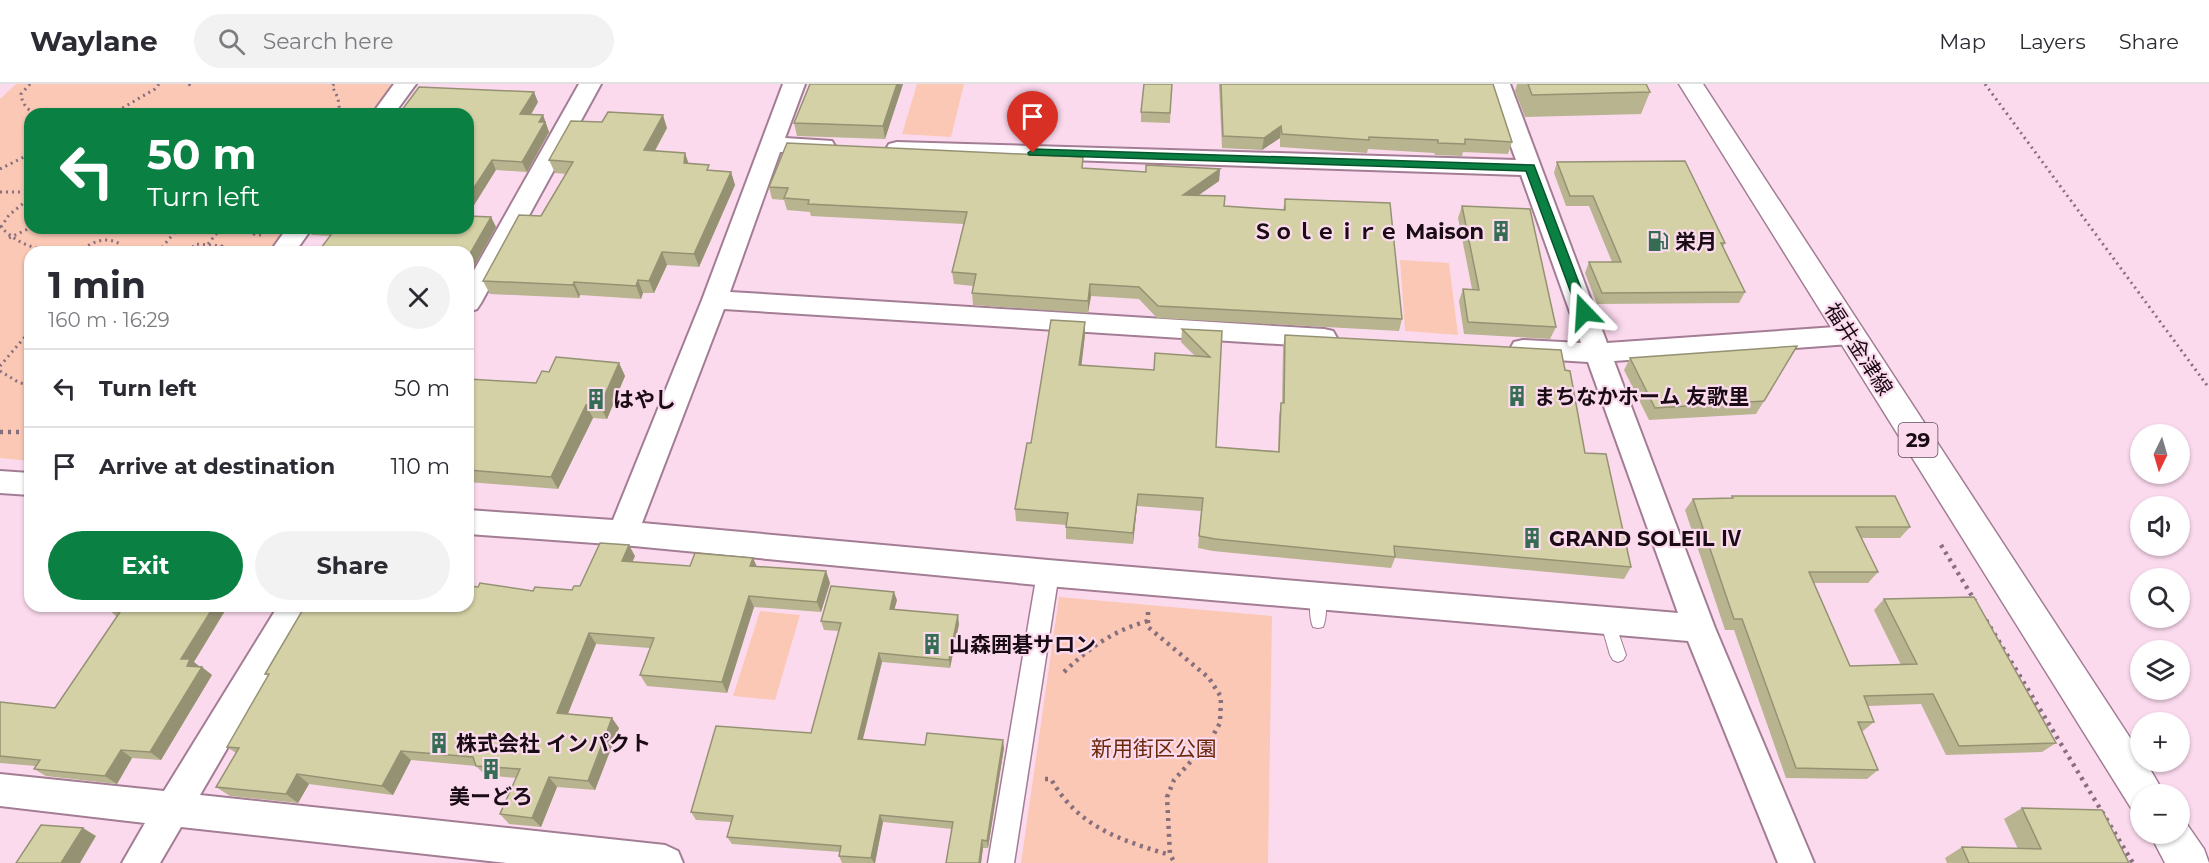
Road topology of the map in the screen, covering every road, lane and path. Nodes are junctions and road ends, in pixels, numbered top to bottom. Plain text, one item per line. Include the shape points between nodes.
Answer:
1 (30, 84) edge
2 (159, 84) edge
3 (189, 84) edge
4 (334, 84) edge
5 (405, 84) edge
6 (590, 84) edge
7 (794, 84) edge
8 (1499, 84) edge
9 (1691, 84) edge
10 (1985, 84) edge
11 (192, 89) dead end
12 (26, 108) edge
13 (122, 108) edge
14 (339, 108) edge
15 (387, 108) edge
16 (772, 145) junction
17 (843, 147) edge
18 (879, 148) edge
19 (24, 157) edge
20 (1530, 168) junction
21 (0, 170) edge
22 (0, 192) edge
23 (24, 192) edge
24 (24, 203) edge
25 (0, 227) edge
26 (24, 231) edge
27 (173, 234) edge
28 (216, 234) edge
29 (254, 234) edge
30 (264, 235) dead end
31 (9, 238) junction
32 (207, 245) junction
33 (24, 246) edge
34 (87, 246) edge
35 (120, 246) edge
36 (163, 246) edge
37 (194, 246) edge
38 (222, 246) edge
39 (474, 292) edge
40 (715, 300) junction
41 (1850, 335) junction
42 (24, 338) edge
43 (1354, 340) edge
44 (1494, 347) edge
45 (1599, 353) junction
46 (0, 366) edge
47 (0, 371) edge
48 (24, 385) edge
49 (2209, 388) edge
50 (0, 432) edge
51 (24, 432) edge
52 (0, 482) edge
53 (24, 484) edge
54 (474, 522) edge
55 (623, 533) junction
56 (1937, 537) dead end
57 (1048, 573) junction
58 (1151, 582) junction
59 (1980, 609) edge
60 (291, 612) edge
61 (1986, 619) edge
62 (1607, 620) junction
63 (1148, 621) junction
64 (1699, 628) junction
65 (1618, 655) dead end
66 (1062, 674) dead end
67 (1043, 768) dead end
68 (2138, 784) edge
69 (0, 790) edge
70 (174, 808) junction
71 (2177, 844) edge
72 (1170, 855) junction
73 (140, 863) edge
74 (665, 863) edge
75 (1001, 863) edge
76 (1175, 863) edge
77 (1796, 863) edge
78 (2133, 863) edge
79 (2189, 863) edge

1 - 12 path via 21,94
2 - 13 path
3 - 11 path
4 - 14 path
5 - 15 street
6 - 39 street
7 - 16 street
8 - 20 street
9 - 41 main road, 福井金津線 / 29
10 - 49 path
16 - 17 street
16 - 40 street
18 - 20 street
19 - 21 path
20 - 45 street
22 - 23 path
24 - 25 path
25 - 31 path
26 - 31 path
27 - 36 path
28 - 32 path
29 - 30 path
31 - 33 path
32 - 37 path
32 - 38 path
34 - 35 path via 110,239
40 - 43 street
40 - 55 street
41 - 45 street
41 - 68 main road, 福井金津線 / 29
42 - 46 path
44 - 45 street
45 - 64 street
47 - 48 path
50 - 51 path
52 - 53 street
54 - 55 street
55 - 57 street
56 - 59 path
57 - 58 street
57 - 75 street
58 - 62 street via 1318,609
58 - 63 path
60 - 70 street
61 - 78 path
62 - 64 street
62 - 65 lane
63 - 66 path via 1126,625 1102,639
63 - 72 path via 1148,627 1209,678 1221,697 1220,723 1211,739 1174,780 1167,797
64 - 77 street
67 - 72 path via 1042,779 1052,780 1071,811 1128,842
69 - 70 street
70 - 73 street
70 - 74 street
71 - 79 main road
72 - 76 path

